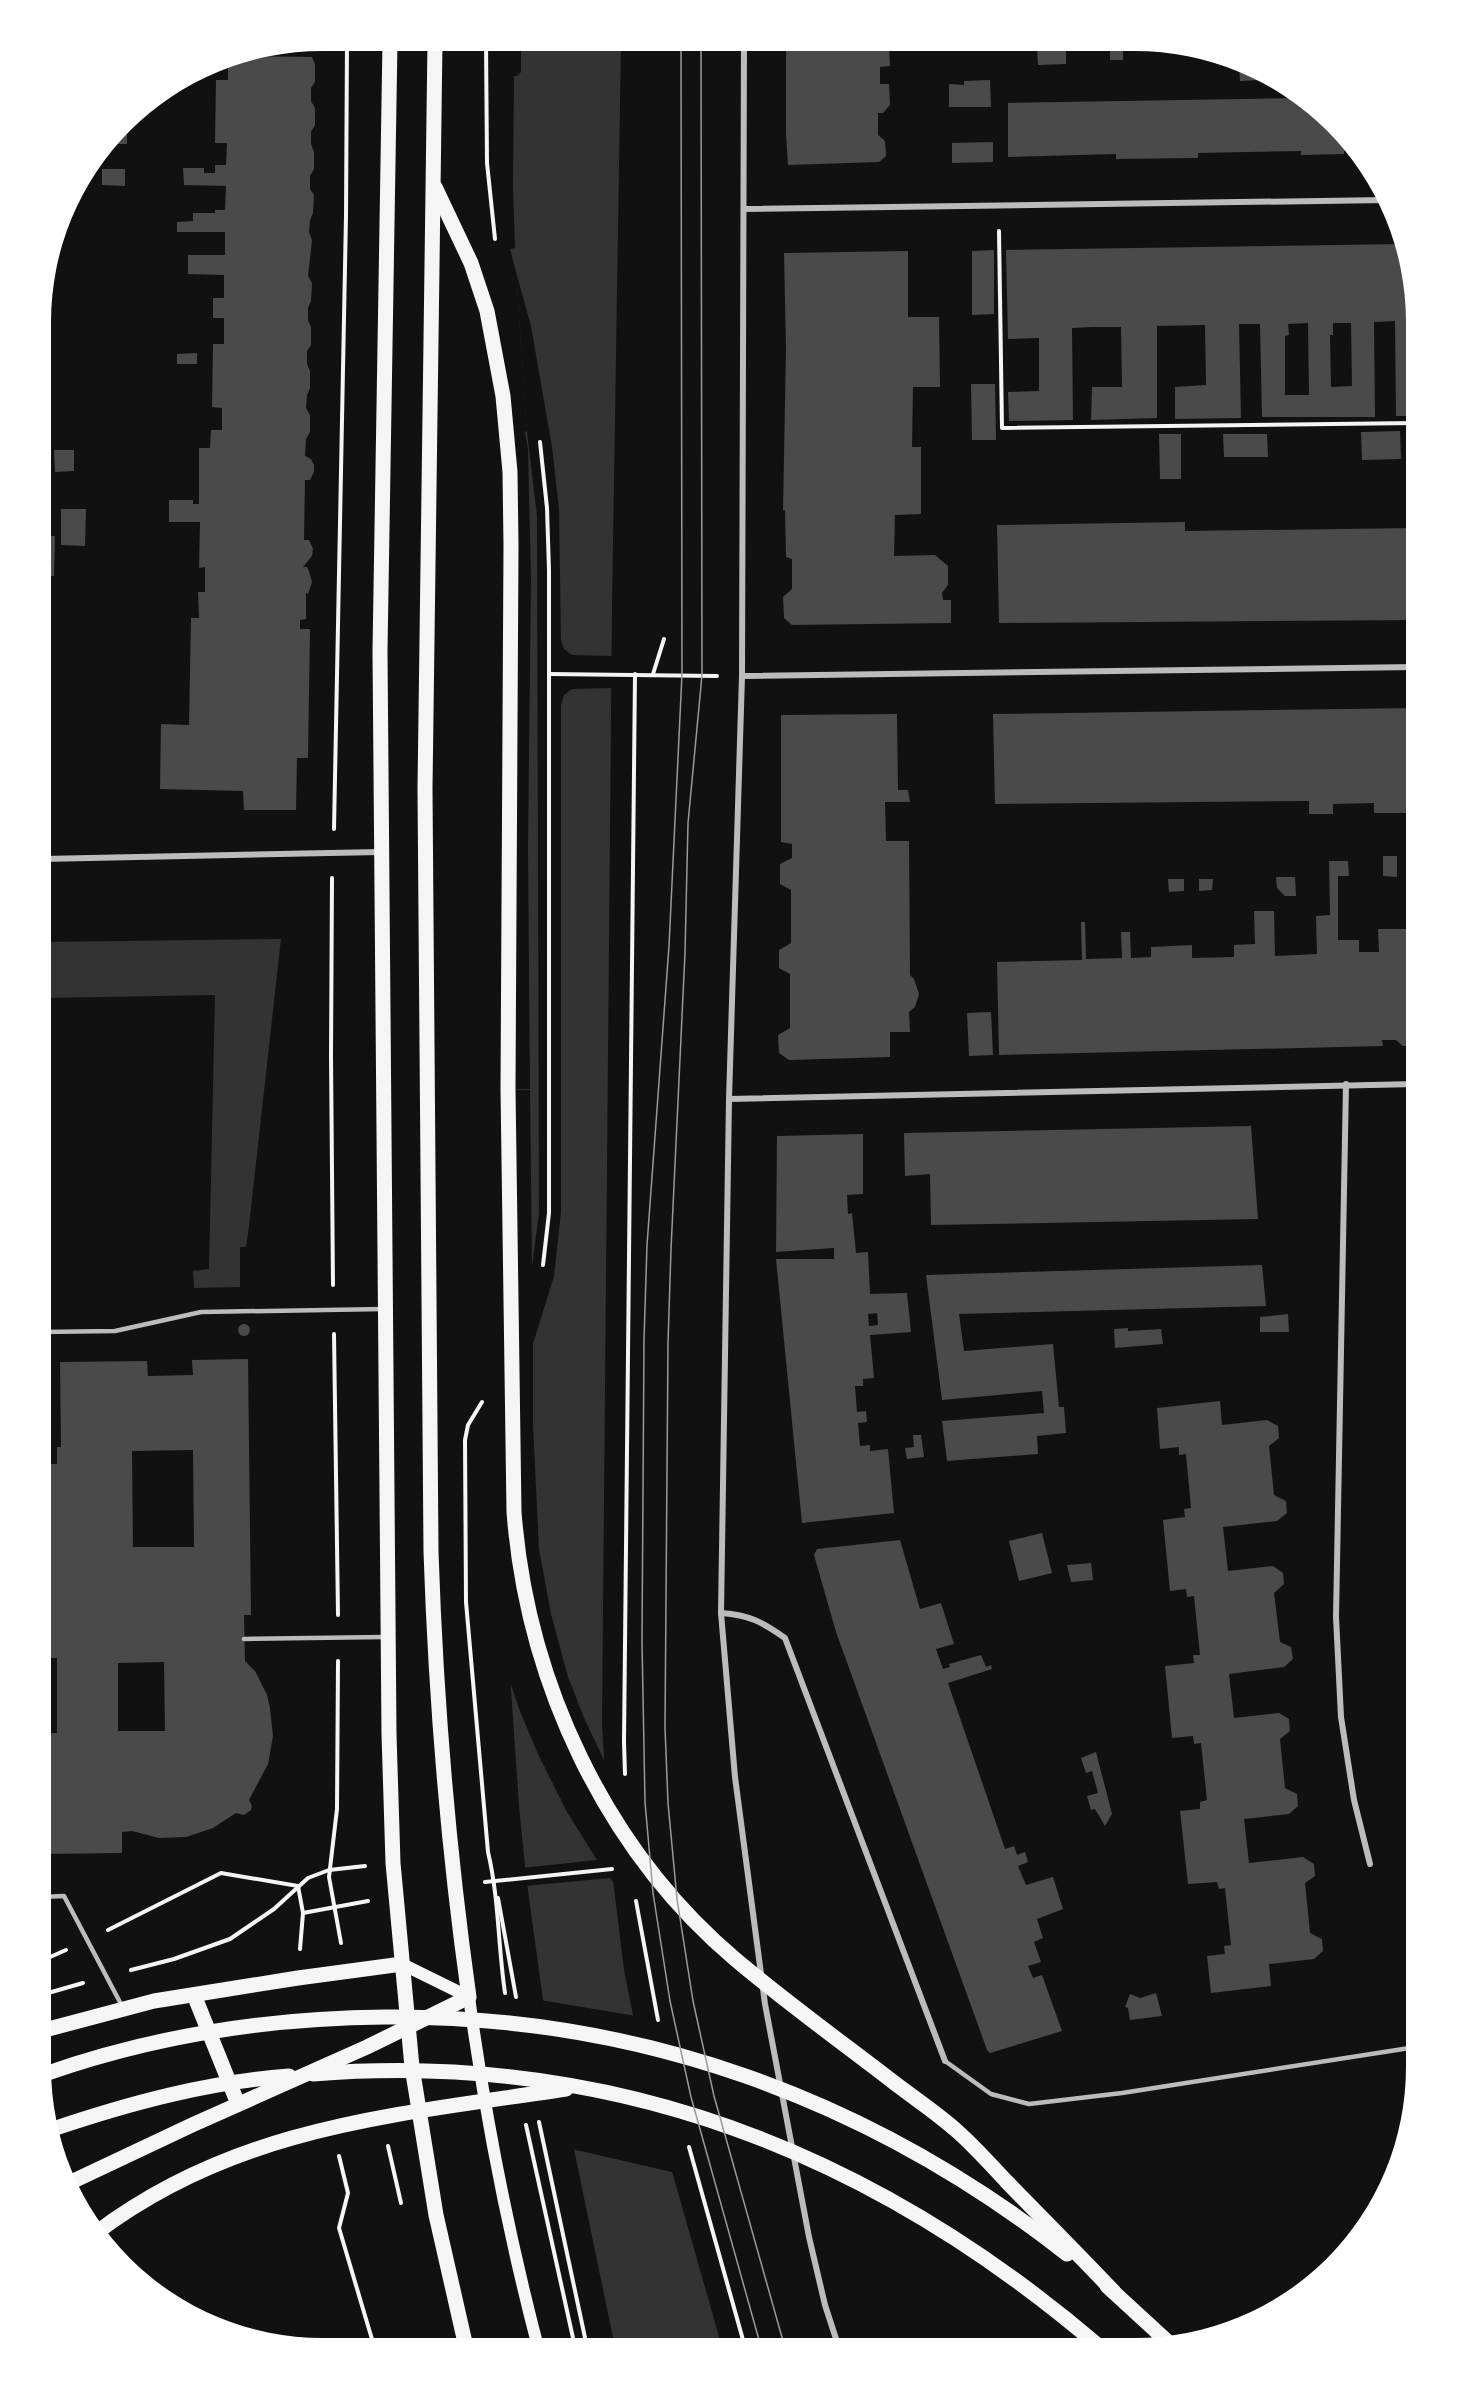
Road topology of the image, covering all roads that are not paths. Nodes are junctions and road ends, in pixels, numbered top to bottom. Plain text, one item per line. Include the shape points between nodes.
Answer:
1 (390, 51) edge
2 (435, 51) edge
3 (744, 51) edge
4 (433, 184) junction
5 (1377, 200) edge
6 (744, 209) junction
7 (1406, 667) edge
8 (742, 676) junction
9 (380, 852) junction
10 (51, 859) edge
11 (1346, 1084) junction
12 (1406, 1084) edge
13 (729, 1099) junction
14 (384, 1309) junction
15 (51, 1332) edge
16 (721, 1613) junction
17 (387, 1637) junction
18 (244, 1638) dead end
19 (1370, 1864) dead end
20 (51, 1897) edge
21 (402, 1964) junction
22 (194, 1995) junction
23 (469, 1997) junction
24 (124, 2009) junction
25 (51, 2028) edge
26 (408, 2028) junction
27 (1406, 2049) edge
28 (945, 2061) joint
29 (51, 2072) edge
30 (584, 2087) junction
31 (238, 2104) junction
32 (58, 2127) edge
33 (76, 2180) edge
34 (104, 2227) edge
35 (1114, 2292) junction
36 (1162, 2336) edge
37 (464, 2338) edge
38 (536, 2338) edge
39 (836, 2338) edge
40 (1089, 2338) edge

1 - 9 main road
2 - 4 main road
3 - 6 street
4 - 23 main road via 425,778 431,1552 443,1779
4 - 35 main road via 474,270 487,311 508,449 512,545 508,1089 514,1512 532,1621 552,1688 591,1777 622,1829 691,1916 728,1953 957,2130
5 - 6 street
6 - 8 street
7 - 8 street
8 - 13 street
9 - 10 street
9 - 14 main road
11 - 12 street
11 - 13 street
11 - 19 street via 1336,1617 1341,1717 1354,1800
13 - 16 street
14 - 15 lane via 201,1312 115,1330
14 - 17 main road
16 - 28 street via 759,1620 785,1638
16 - 39 street via 735,1777 765,2004 809,2237
17 - 18 lane
17 - 21 main road via 393,1863
20 - 24 lane via 64,1896
21 - 22 main road
21 - 23 main road
21 - 26 main road
22 - 24 main road
22 - 31 main road
23 - 26 main road
23 - 38 main road via 491,2135
24 - 25 main road
26 - 31 main road
26 - 37 main road via 421,2134
27 - 28 lane via 1029,2104 991,2094
29 - 35 main road via 172,2039 308,2019 455,2018 540,2025 625,2041 727,2069 837,2113 971,2186
30 - 32 main road via 429,2072 287,2076 172,2094
30 - 34 main road via 373,2118 312,2131 189,2175
30 - 40 main road via 657,2103 754,2134 852,2179 980,2254
31 - 33 main road
35 - 36 main road

